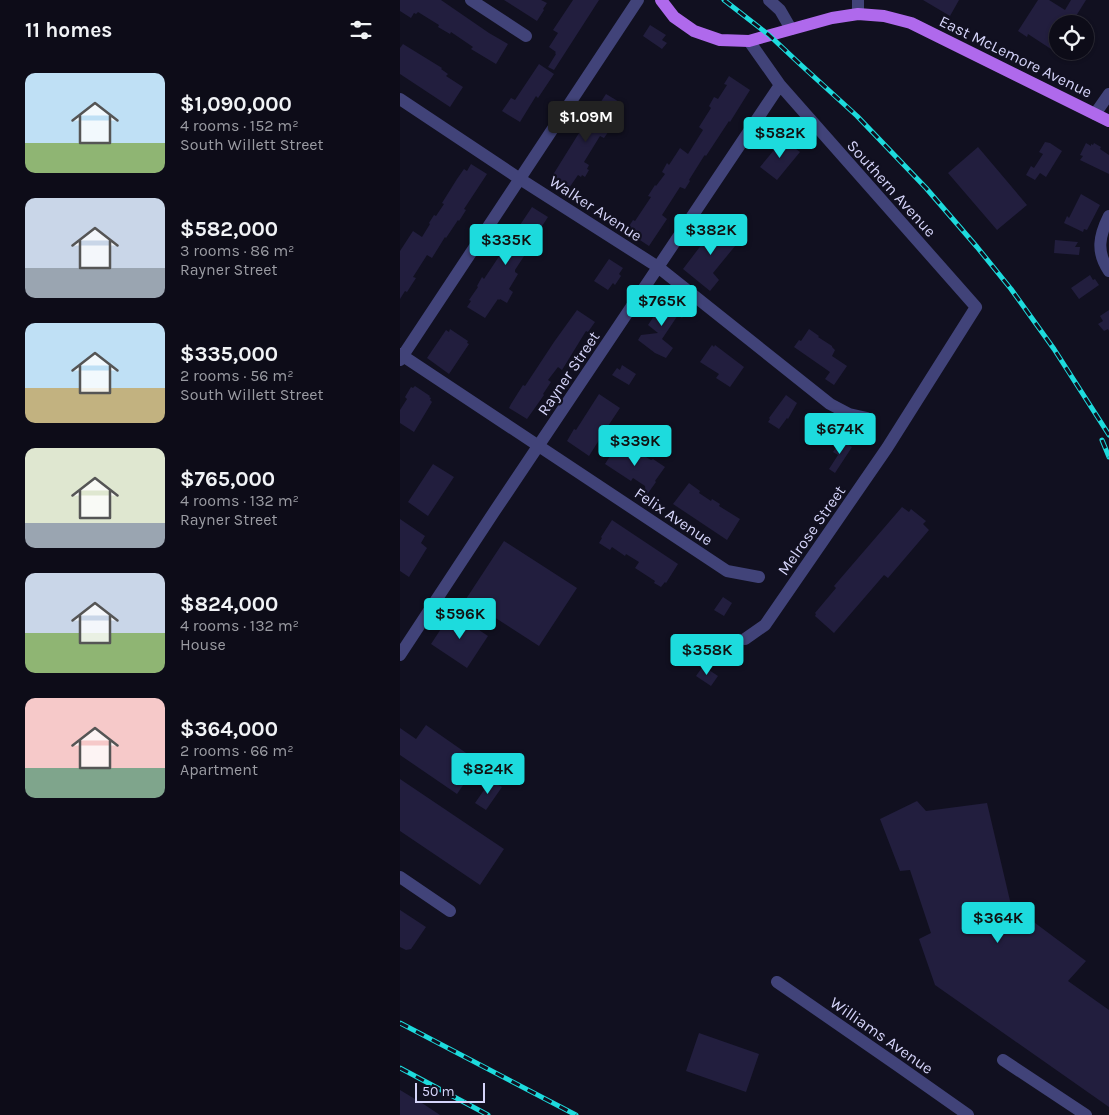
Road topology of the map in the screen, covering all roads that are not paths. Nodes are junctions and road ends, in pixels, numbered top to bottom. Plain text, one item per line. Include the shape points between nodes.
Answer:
1 (471, 0) edge
2 (638, 0) edge
3 (661, 0) edge
4 (769, 0) edge
5 (858, 0) edge
6 (858, 14) junction
7 (791, 29) junction
8 (526, 36) dead end
9 (749, 41) junction
10 (780, 86) junction
11 (1109, 94) edge
12 (400, 99) edge
13 (1095, 114) junction
14 (1109, 121) edge
15 (520, 179) junction
16 (1109, 216) edge
17 (658, 268) junction
18 (1109, 271) edge
19 (976, 307) joint
20 (401, 357) edge
21 (867, 418) dead end
22 (539, 446) junction
23 (758, 577) dead end
24 (745, 639) dead end
25 (400, 655) edge
26 (400, 877) edge
27 (450, 911) dead end
28 (777, 982) dead end
29 (1003, 1060) dead end
30 (968, 1115) edge
31 (1086, 1115) edge

1 - 8 street
2 - 15 street
3 - 9 main road via 674,18 694,31 720,40
4 - 7 street via 780,10
5 - 6 street
6 - 7 main road, East McLemore Avenue
6 - 13 main road, East McLemore Avenue via 911,22
7 - 9 main road
9 - 10 street, Southern Avenue
10 - 17 street, Rayner Street
10 - 19 street, Southern Avenue
11 - 13 street
12 - 15 street, Walker Avenue
13 - 14 main road, East McLemore Avenue
15 - 17 street, Walker Avenue
15 - 20 street
16 - 18 street via 1099,243
17 - 21 street, Walker Avenue via 830,404 849,414
17 - 22 street, Rayner Street
19 - 24 street, Melrose Street via 887,448 765,625
20 - 22 street, Felix Avenue
22 - 23 street, Felix Avenue via 727,571
22 - 25 street, Rayner Street
26 - 27 street
28 - 30 street, Williams Avenue
29 - 31 street

